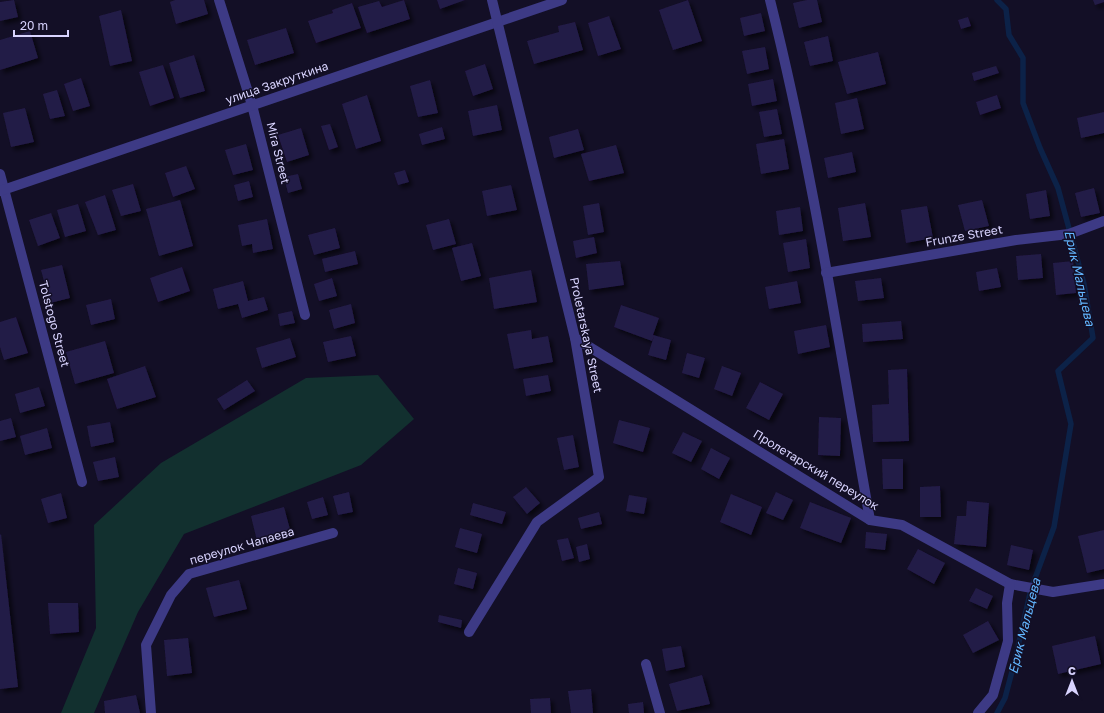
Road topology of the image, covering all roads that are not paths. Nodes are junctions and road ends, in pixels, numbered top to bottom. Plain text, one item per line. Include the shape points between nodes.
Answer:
1 (219, 0) edge
2 (492, 0) edge
3 (562, 0) edge
4 (770, 0) edge
5 (499, 22) junction
6 (252, 105) junction
7 (0, 174) edge
8 (2, 190) edge
9 (1104, 221) edge
10 (826, 273) junction
11 (305, 315) dead end
12 (575, 338) junction
13 (82, 482) dead end
14 (870, 520) junction
15 (333, 533) dead end
16 (1010, 584) junction
17 (1104, 584) edge
18 (468, 632) dead end
19 (646, 664) dead end
20 (151, 713) edge
21 (660, 713) edge
22 (978, 713) edge

1 - 6 street, Mira Street
2 - 5 street, Proletarskaya Street
3 - 5 street, улица Закруткина
4 - 10 street via 787,68
5 - 6 street, улица Закруткина
5 - 12 street, Proletarskaya Street
6 - 8 street, улица Закруткина
6 - 11 street, Mira Street
7 - 8 street, Tolstogo Street
8 - 13 street, Tolstogo Street
9 - 10 street, Frunze Street via 1069,234 1016,240
10 - 14 street
12 - 14 street, Пролетарский переулок
12 - 18 street, Proletarskaya Street via 599,477 537,522
14 - 16 street, Пролетарский переулок via 902,525
15 - 20 street, переулок Чапаева via 189,574 171,595 146,645
16 - 17 street, Пролетарский переулок via 1053,592
16 - 22 street via 1007,603 1008,641 993,695
19 - 21 street

